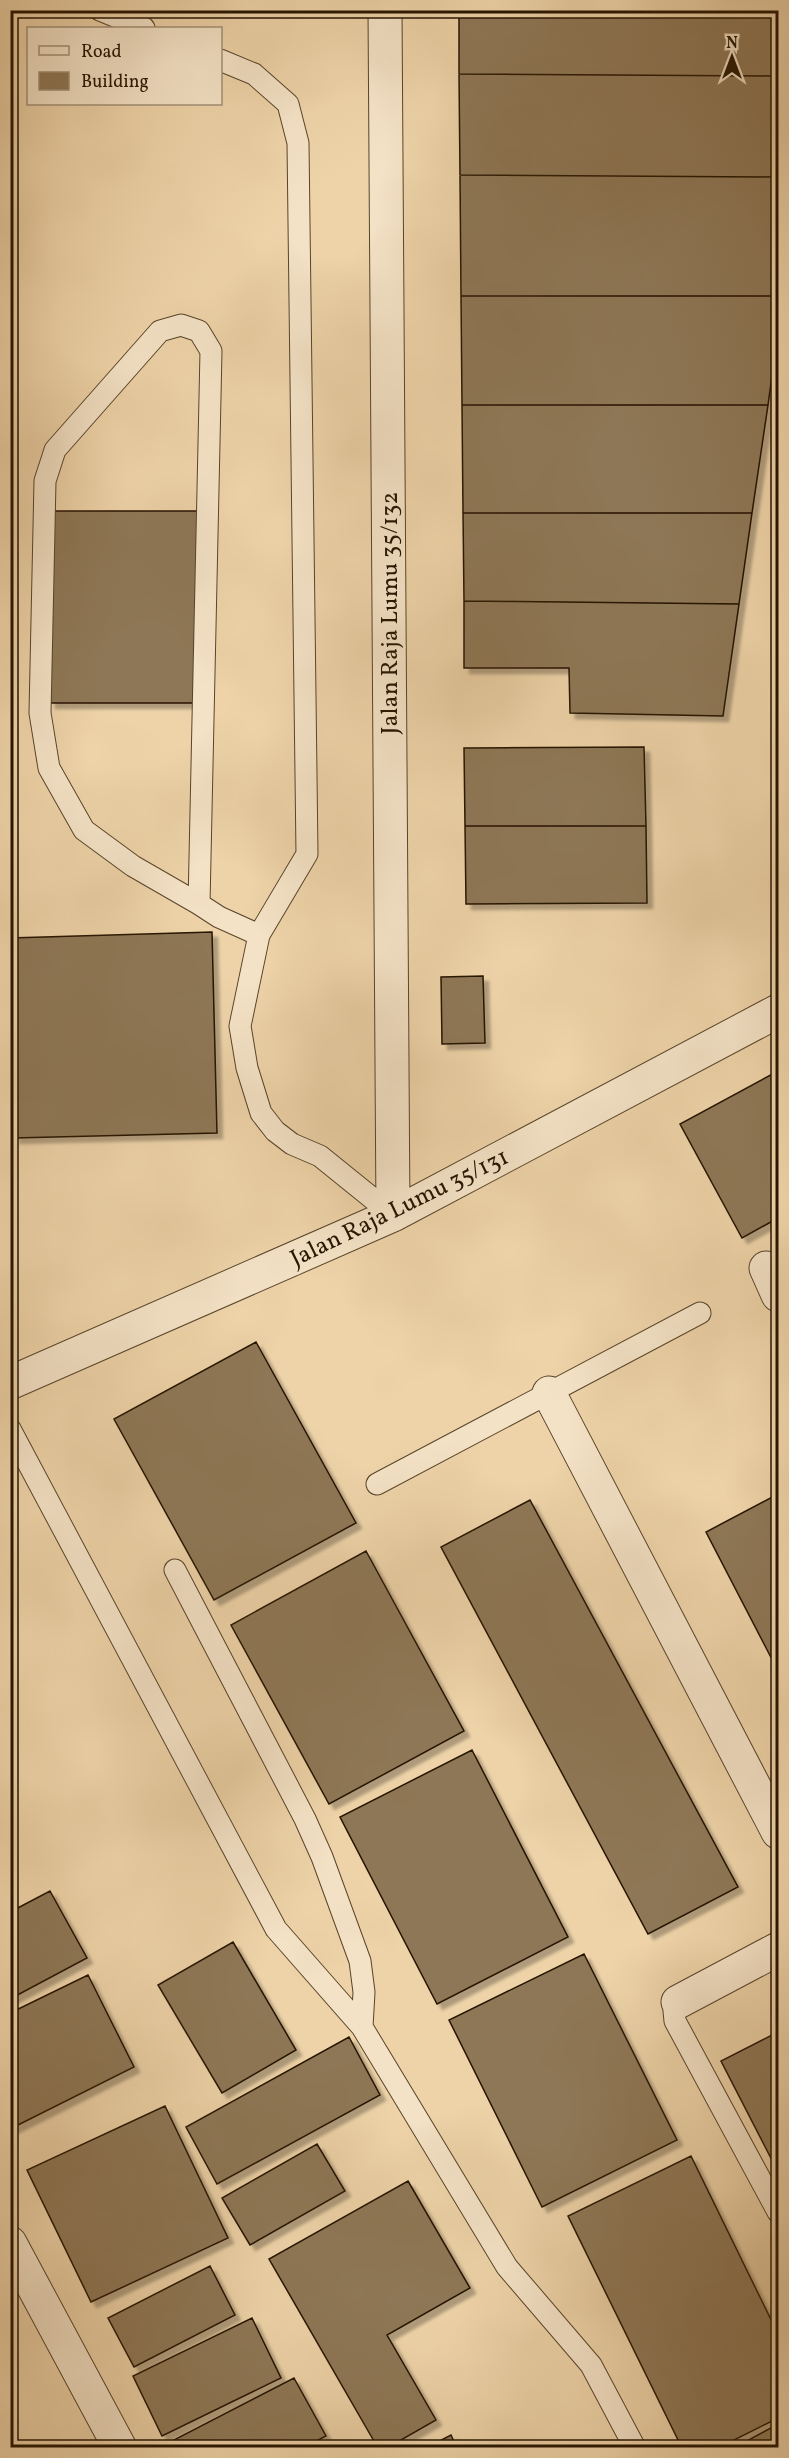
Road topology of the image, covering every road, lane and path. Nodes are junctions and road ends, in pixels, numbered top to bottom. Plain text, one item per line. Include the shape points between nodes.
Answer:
1 (100, 10) edge
2 (385, 10) edge
3 (142, 27) edge
4 (222, 61) edge
5 (200, 904) junction
6 (259, 935) junction
7 (778, 1011) edge
8 (393, 1215) junction
9 (700, 1313) dead end
10 (10, 1383) edge
11 (549, 1392) junction
12 (10, 1429) edge
13 (377, 1484) dead end
14 (175, 1570) dead end
15 (778, 1832) edge
16 (778, 1949) edge
17 (678, 2002) joint
18 (362, 2027) junction
19 (778, 2212) edge
20 (10, 2243) edge
21 (120, 2448) edge
22 (635, 2448) edge

1 - 3 lane
2 - 8 street, Jalan Raja Lumu 35/132
4 - 6 lane via 254,74 288,104 298,143 307,854
5 - 5 lane via 211,351 200,331 181,325 159,331 55,450 45,481 40,713 49,768 84,830 133,866
5 - 6 lane
6 - 8 lane via 240,1026 247,1068 261,1113 275,1131 292,1144 320,1156
7 - 8 street, Jalan Raja Lumu 35/131
8 - 10 street, Jalan Raja Lumu 35/131
9 - 11 lane
11 - 13 lane
11 - 15 street
12 - 18 lane via 276,1929
14 - 18 lane via 322,1857 360,1961 364,1992
16 - 17 street
17 - 19 lane via 675,2021
18 - 22 lane via 507,2267 591,2365
20 - 21 street

